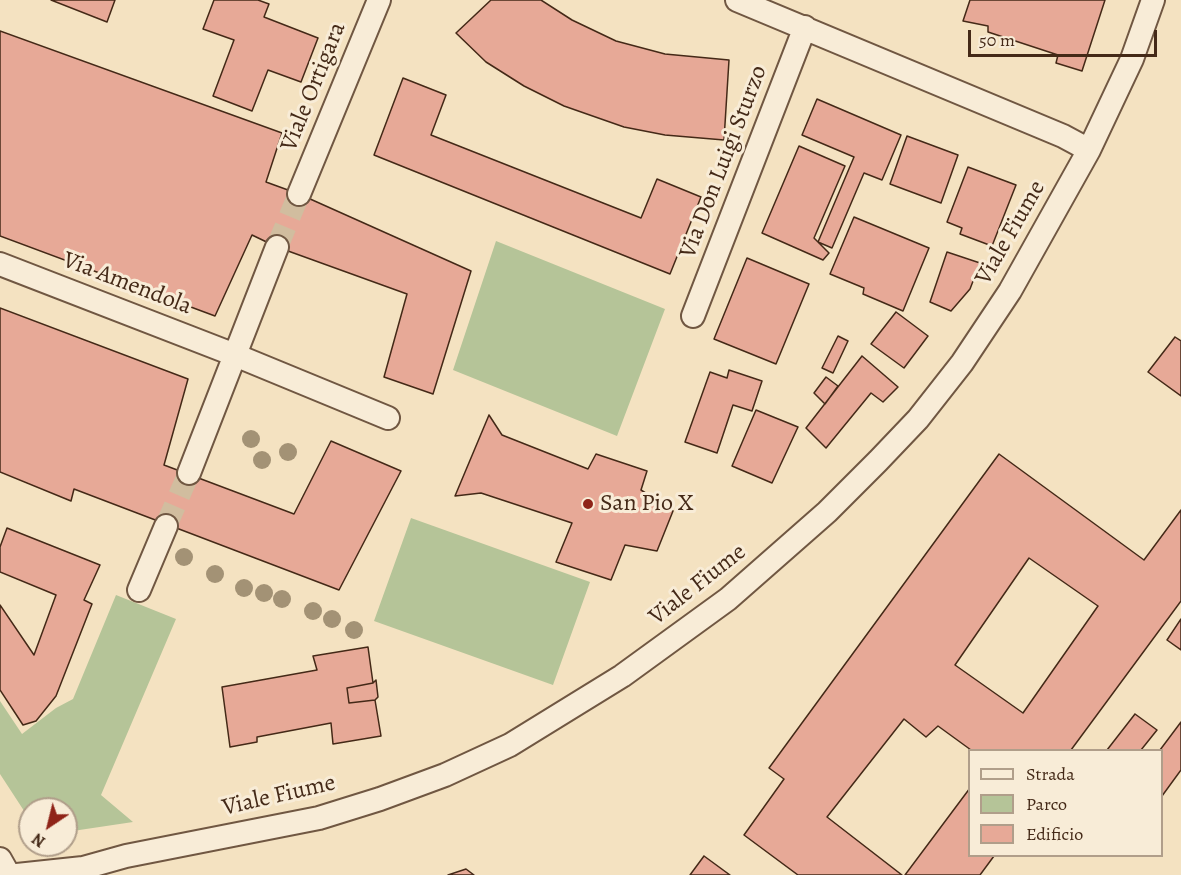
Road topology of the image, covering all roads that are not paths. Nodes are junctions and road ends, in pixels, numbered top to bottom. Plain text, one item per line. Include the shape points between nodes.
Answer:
1 (379, 0) edge
2 (737, 0) edge
3 (1153, 0) edge
4 (805, 27) junction
5 (1089, 150) junction
6 (299, 194) tunnel mouth
7 (277, 248) tunnel mouth
8 (0, 264) edge
9 (693, 316) dead end
10 (235, 355) junction
11 (388, 418) dead end
12 (189, 473) tunnel mouth
13 (166, 526) tunnel mouth
14 (139, 590) dead end
15 (0, 859) edge
16 (82, 871) edge
17 (9, 875) edge
18 (17, 875) edge

1 - 6 street, Viale Ortigara
2 - 4 street
3 - 5 street, Viale Fiume via 1132,59
4 - 5 street via 1063,135
4 - 9 street, Via Don Luigi Sturzo
5 - 16 street, Viale Fiume via 1010,291 962,363 918,419 827,512 728,599 675,639 510,745 445,775 319,818 126,856
7 - 10 street
8 - 10 street, Via Amendola
10 - 11 street, Via Amendola
10 - 12 street
13 - 14 street
15 - 17 street
16 - 18 street, Viale Fiume

